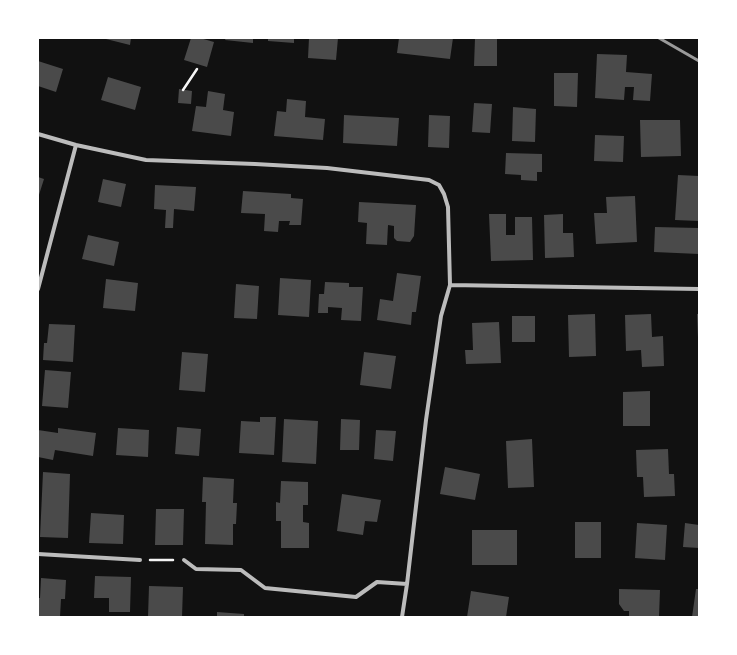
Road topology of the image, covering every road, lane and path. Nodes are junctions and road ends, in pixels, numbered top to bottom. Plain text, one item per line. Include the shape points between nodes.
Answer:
1 (197, 69) dead end
2 (183, 90) dead end
3 (38, 134) edge
4 (76, 145) junction
5 (450, 285) junction
6 (38, 289) edge
7 (699, 289) edge
8 (38, 554) edge
9 (140, 560) joint
10 (184, 560) joint
11 (407, 584) junction
12 (402, 617) edge

1 - 2 path
3 - 4 street
4 - 5 street via 146,160 329,168 429,180 439,185 448,208
4 - 6 street
5 - 7 street
5 - 11 street via 441,316 427,413
8 - 9 street
9 - 10 path
10 - 11 street via 196,569 241,570 265,588 356,597 377,582
11 - 12 street

